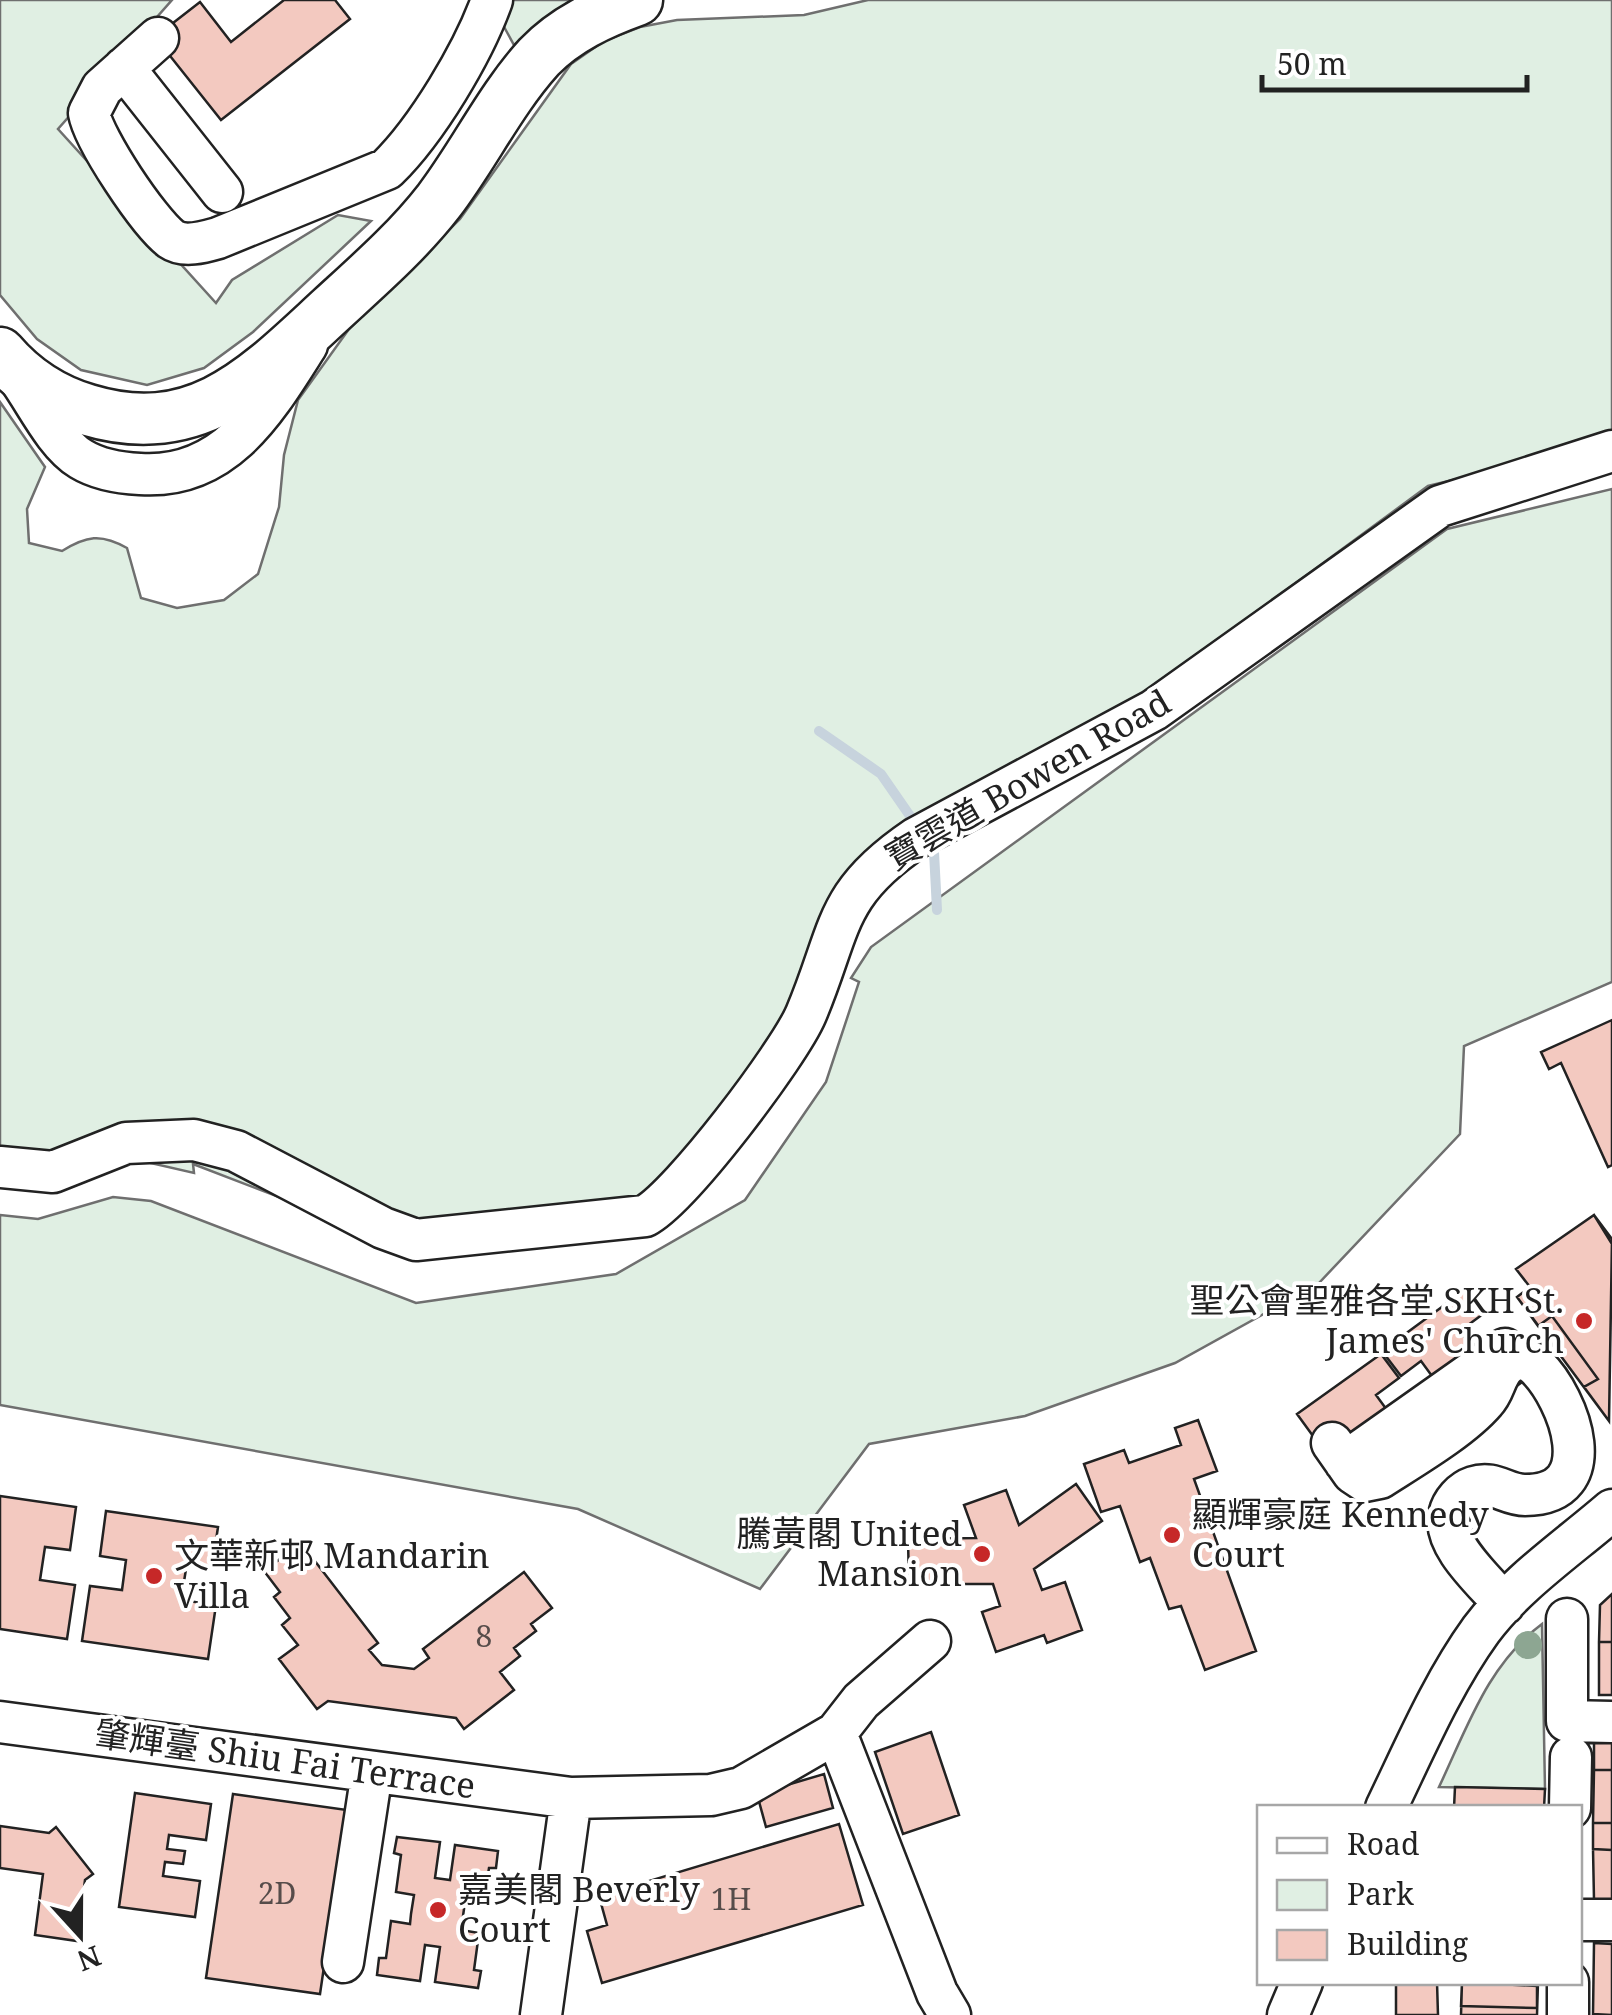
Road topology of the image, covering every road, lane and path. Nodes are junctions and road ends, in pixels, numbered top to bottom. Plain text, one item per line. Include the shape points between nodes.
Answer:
1 (492, 0) edge
2 (603, 6) edge
3 (158, 38) dead end
4 (124, 68) junction
5 (222, 192) dead end
6 (4, 358) edge
7 (1612, 451) edge
8 (0, 1167) edge
9 (1505, 1348) dead end
10 (1612, 1510) edge
11 (1504, 1604) junction
12 (1566, 1618) dead end
13 (930, 1641) dead end
14 (0, 1722) edge
15 (1612, 1722) edge
16 (836, 1734) junction
17 (1569, 1739) junction
18 (372, 1772) junction
19 (571, 1798) junction
20 (1388, 1805) edge
21 (1570, 1805) edge
22 (1582, 1920) edge
23 (1612, 1920) edge
24 (343, 1962) dead end
25 (1301, 1985) edge
26 (1568, 1985) edge
27 (541, 2015) edge
28 (950, 2015) edge
29 (1288, 2015) edge
30 (1568, 2015) edge

1 - 4 street via 461,63 387,169 205,242 170,238 99,145 89,112 93,99
2 - 6 main road via 538,58 435,206 328,312 222,400 148,422 65,404
3 - 4 street
4 - 5 street
7 - 8 street, 寶雲道 Bowen Road via 1491,487 1420,519 1154,710 930,830 861,882 839,918 797,1032 671,1198 645,1216 416,1240 236,1151 178,1138 126,1143 53,1172
9 - 11 street via 1339,1453 1365,1482 1380,1478 1487,1400 1513,1359 1538,1368 1576,1434 1566,1475 1526,1495 1497,1486 1472,1488 1450,1514 1452,1537
10 - 11 street
11 - 20 street via 1464,1657
12 - 17 street
13 - 16 street, 肇輝臺 Shiu Fai Terrace via 861,1702
14 - 18 street, 肇輝臺 Shiu Fai Terrace
15 - 17 street
16 - 19 street, 肇輝臺 Shiu Fai Terrace via 741,1788 711,1795
16 - 28 street
17 - 21 street
18 - 19 street, 肇輝臺 Shiu Fai Terrace
18 - 24 street
19 - 27 street
22 - 23 street
25 - 29 street
26 - 30 street

